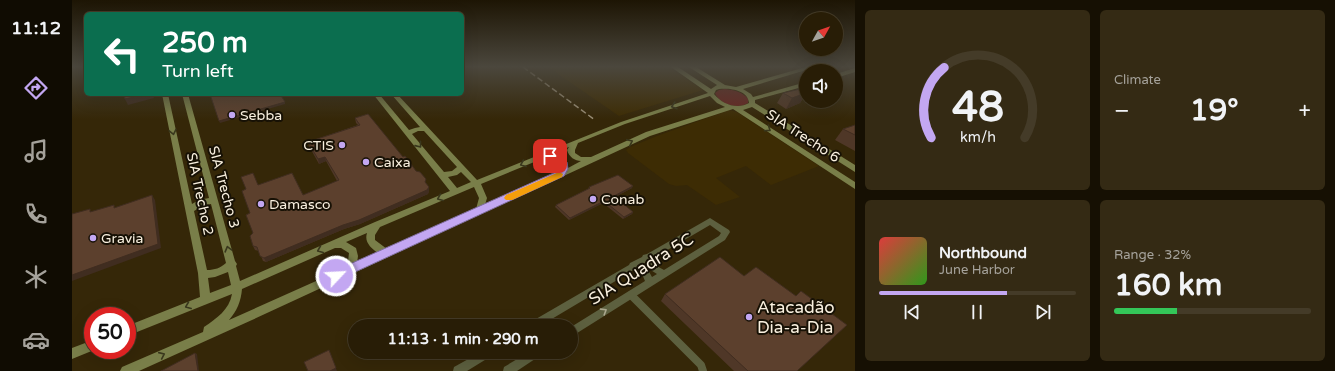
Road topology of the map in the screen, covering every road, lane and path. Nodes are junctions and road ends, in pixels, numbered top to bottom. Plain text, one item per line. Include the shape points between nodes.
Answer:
1 (699, 84) edge
2 (720, 84) edge
3 (752, 84) edge
4 (799, 86) edge
5 (724, 87) junction
6 (736, 89) junction
7 (711, 93) junction
8 (165, 96) edge
9 (186, 96) edge
10 (378, 96) edge
11 (396, 96) edge
12 (752, 102) junction
13 (734, 107) junction
14 (426, 129) junction
15 (409, 133) junction
16 (803, 136) junction
17 (575, 142) junction
18 (787, 142) junction
19 (543, 155) junction
20 (595, 158) junction
21 (461, 168) junction
22 (855, 169) edge
23 (561, 174) junction
24 (443, 175) junction
25 (476, 183) junction
26 (855, 186) edge
27 (456, 192) junction
28 (214, 201) junction
29 (190, 209) junction
30 (479, 212) junction
31 (378, 224) junction
32 (335, 244) junction
33 (386, 253) junction
34 (646, 257) junction
35 (232, 264) junction
36 (633, 266) junction
37 (348, 270) junction
38 (203, 273) junction
39 (663, 274) junction
40 (650, 283) junction
41 (237, 287) junction
42 (631, 295) junction
43 (205, 299) junction
44 (544, 319) edge
45 (136, 327) edge
46 (578, 328) edge
47 (187, 344) junction
48 (84, 349) edge
49 (84, 350) edge
50 (72, 354) edge
51 (478, 359) edge
52 (527, 359) edge
53 (72, 360) edge
54 (703, 370) edge
55 (126, 371) edge
56 (458, 371) edge
57 (508, 371) edge

1 - 7 main road, SIA Trecho 6
2 - 5 main road
3 - 6 main road
4 - 12 main road
5 - 6 main road
5 - 7 main road via 718,87
6 - 12 main road, SIA Trecho 6 via 746,93
7 - 13 main road, SIA Trecho 6 via 719,102
7 -> 17 main road
8 -> 29 main road, SIA Trecho 2
9 - 28 main road, SIA Trecho 3
10 - 15 main road
11 - 14 main road
12 - 13 main road via 746,107
12 - 16 main road, SIA Trecho 6
13 -> 18 main road, SIA Trecho 6
20 -> 13 main road via 648,134
14 - 15 main road via 417,129
14 - 21 main road
15 -> 24 main road
16 - 18 main road
16 - 22 main road, SIA Trecho 6
17 - 19 main road
17 - 20 main road via 571,150 575,157
18 - 26 main road, SIA Trecho 6
19 - 23 main road via 563,162 564,169
19 -> 25 main road
20 - 23 main road
21 - 24 main road via 454,173
21 - 25 main road
23 - 30 main road
24 - 27 main road
25 - 27 main road
25 - 30 main road via 483,198
27 -> 31 main road
28 - 29 main road via 202,202
35 -> 28 main road, SIA Trecho 3
29 - 38 main road, SIA Trecho 2
30 - 33 main road
31 - 32 main road
31 - 33 main road via 370,235 370,240
32 - 37 main road via 353,251 353,263
32 -> 41 main road
33 - 37 main road
34 - 36 street
34 - 39 street via 652,267
34 - 39 street, SIA Quadra 5C via 710,221 726,232 722,238
35 - 38 main road via 218,273
35 - 41 main road, SIA Trecho 3
36 - 40 street via 645,272
36 - 44 street
37 - 47 main road
38 - 43 main road, SIA Trecho 2
39 - 40 street, SIA Quadra 5C
40 - 42 street, SIA Quadra 5C
41 - 43 main road
41 - 47 main road via 235,305 229,314
46 -> 42 street, SIA Quadra 5C
42 - 54 street
43 -> 45 main road
55 -> 47 main road
48 - 50 main road
49 - 53 main road
51 - 56 street
52 - 57 street

